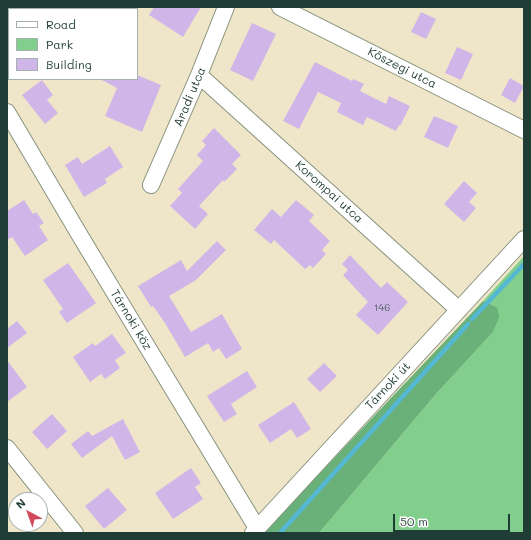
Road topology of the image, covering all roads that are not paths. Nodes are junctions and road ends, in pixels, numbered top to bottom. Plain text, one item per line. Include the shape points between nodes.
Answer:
1 (226, 7) edge
2 (280, 7) edge
3 (199, 75) junction
4 (7, 112) edge
5 (524, 130) edge
6 (151, 185) dead end
7 (524, 239) edge
8 (459, 310) junction
9 (7, 448) edge
10 (255, 530) edge
11 (75, 533) edge

1 - 3 street, Aradi utca
2 - 5 street, Kőszegi utca
3 - 6 street, Aradi utca
3 - 8 street, Korompai utca
4 - 10 street, Tárnoki köz
7 - 8 street, Tárnoki út
8 - 10 street, Tárnoki út
9 - 11 street

